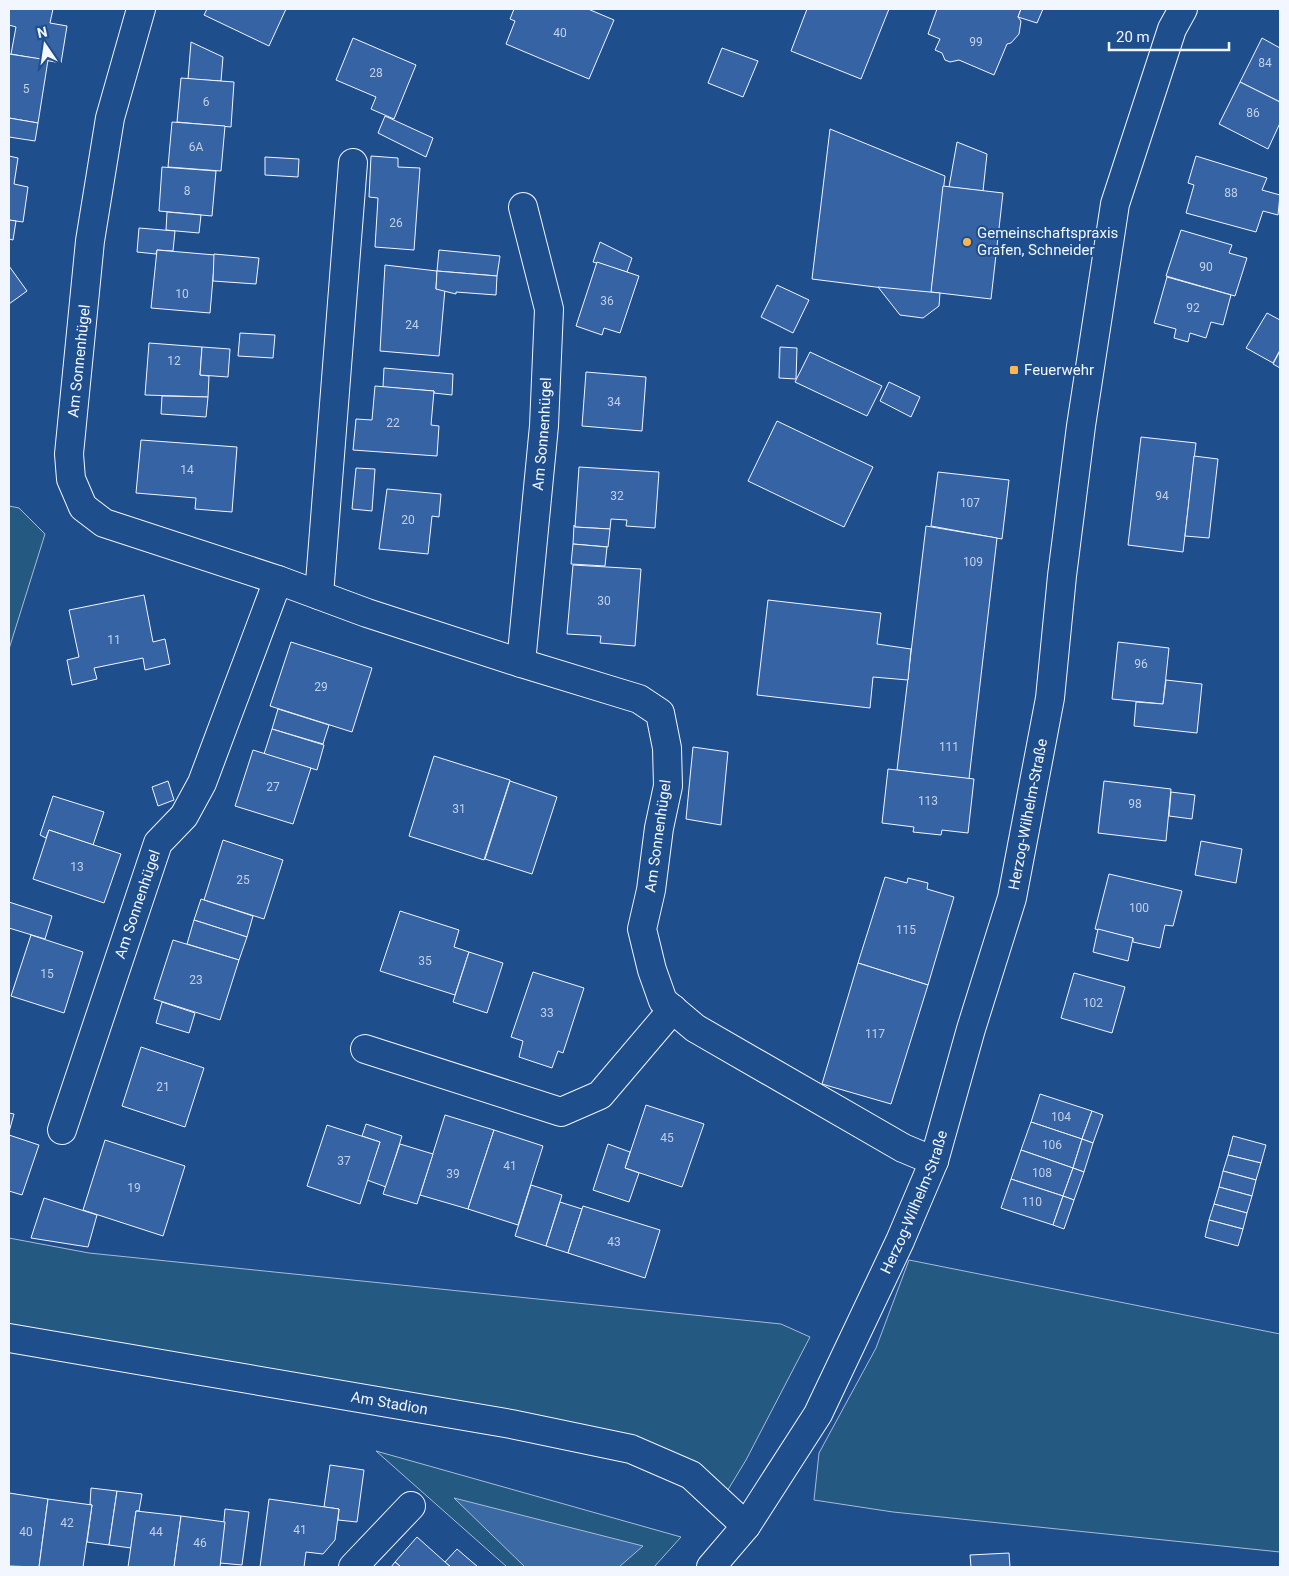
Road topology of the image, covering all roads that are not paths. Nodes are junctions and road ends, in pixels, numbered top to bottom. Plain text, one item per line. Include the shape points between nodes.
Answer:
1 (141, 9) edge
2 (1183, 9) edge
3 (353, 162) dead end
4 (522, 207) dead end
5 (278, 580) junction
6 (319, 595) junction
7 (522, 664) junction
8 (673, 1009) junction
9 (365, 1049) dead end
10 (62, 1130) dead end
11 (934, 1161) junction
12 (9, 1338) edge
13 (411, 1506) dead end
14 (746, 1526) junction
15 (353, 1567) edge
16 (711, 1567) edge

1 - 5 street, Am Sonnenhügel via 110,118 91,232 69,454 71,479 83,507 104,523
2 - 11 street, Herzog-Wilhelm-Straße via 1172,29 1115,204 1081,426 1050,698 1012,898
3 - 6 street
4 - 7 street, Am Sonnenhügel via 549,309 544,426
5 - 6 street, Am Sonnenhügel
5 - 10 street, Am Sonnenhügel via 202,783 184,816 158,843
6 - 7 street, Am Sonnenhügel
7 - 8 street, Am Sonnenhügel via 640,699 660,713 667,748 668,786 642,929 663,1001
8 - 9 street via 600,1095 561,1112
8 - 11 street, Am Sonnenhügel via 695,1028 902,1148
11 - 14 street, Herzog-Wilhelm-Straße via 818,1414
12 - 14 street, Am Stadion via 510,1424 632,1449 691,1475
13 - 15 street
14 - 16 street, Herzog-Wilhelm-Straße

